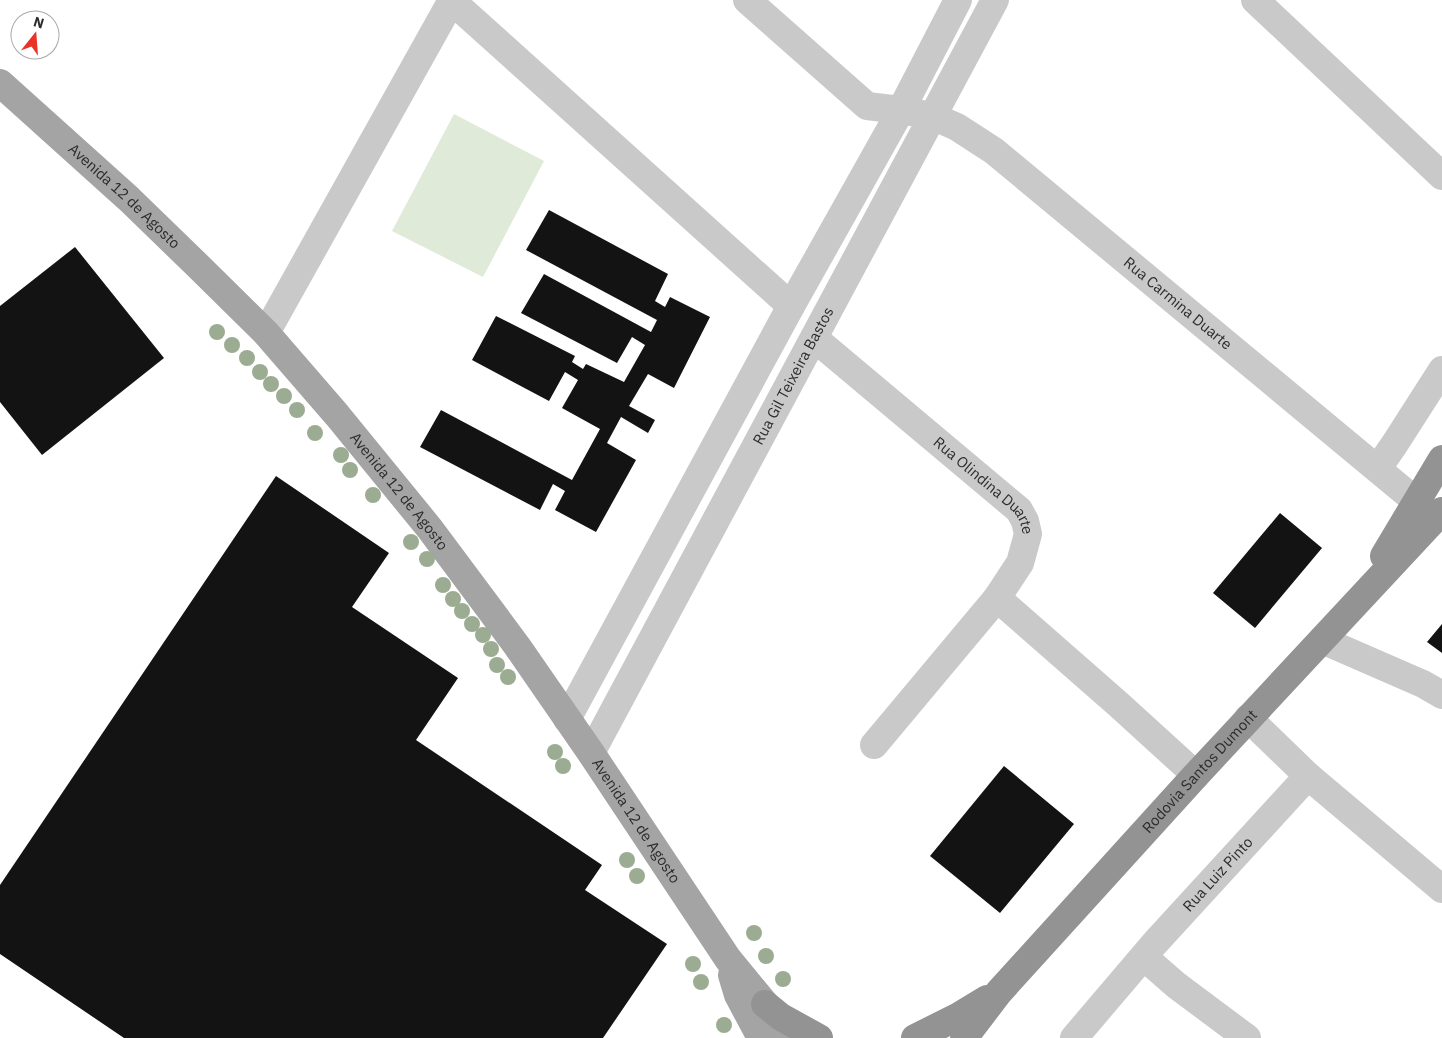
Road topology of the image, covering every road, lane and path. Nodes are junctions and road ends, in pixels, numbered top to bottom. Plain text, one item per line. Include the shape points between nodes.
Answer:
1 (452, 0) edge
2 (747, 0) edge
3 (958, 0) edge
4 (995, 0) edge
5 (1255, 0) edge
6 (0, 83) edge
7 (901, 110) junction
8 (932, 116) junction
9 (1442, 176) edge
10 (791, 306) junction
11 (266, 333) junction
12 (814, 338) junction
13 (1442, 370) edge
14 (1442, 459) edge
15 (1378, 468) junction
16 (1430, 507) edge
17 (996, 598) junction
18 (1322, 640) junction
19 (1442, 695) edge
20 (1248, 718) junction
21 (567, 719) junction
22 (874, 745) dead end
23 (590, 753) junction
24 (1196, 775) junction
25 (1308, 776) junction
26 (1442, 889) edge
27 (1144, 957) junction
28 (728, 959) junction
29 (1000, 992) junction
30 (766, 1004) junction
31 (761, 1038) edge
32 (788, 1038) edge
33 (819, 1038) edge
34 (915, 1038) edge
35 (964, 1038) edge
36 (1074, 1038) edge
37 (1247, 1038) edge

1 - 10 street
1 - 11 street
2 - 7 street, Rua Carmina Duarte via 867,106
3 - 7 street
4 - 8 street, Rua Gil Teixeira Bastos
5 - 9 street
6 - 11 main road, Avenida 12 de Agosto via 129,200
7 - 8 street, Rua Carmina Duarte
7 - 10 street
8 - 12 street, Rua Gil Teixeira Bastos
8 - 15 street, Rua Carmina Duarte via 957,127 994,151
10 - 21 street
11 - 21 main road, Avenida 12 de Agosto via 338,415 430,529
12 - 17 street, Rua Olindina Duarte via 1019,510 1026,521 1025,549 1020,563
12 - 23 street, Rua Gil Teixeira Bastos
13 - 15 street
14 - 16 highway, Rodovia Santos Dumont
15 - 16 street, Rua Carmina Duarte
16 - 18 highway, Rodovia Santos Dumont via 1353,606
17 - 22 street, Rua Olindina Duarte
17 - 24 street
18 - 19 street
18 - 20 highway, Rodovia Santos Dumont
20 - 24 highway, Rodovia Santos Dumont
20 - 25 street
21 - 23 main road, Avenida 12 de Agosto
23 - 28 main road, Avenida 12 de Agosto
24 - 29 highway, Rodovia Santos Dumont
25 - 26 street
25 - 27 street, Rua Luiz Pinto
27 - 36 street, Rua Luiz Pinto
27 - 37 street
28 - 30 main road
28 - 31 main road via 738,995
29 - 34 highway
29 - 35 highway, Rodovia Santos Dumont
30 - 32 main road
30 - 33 highway via 781,1018

